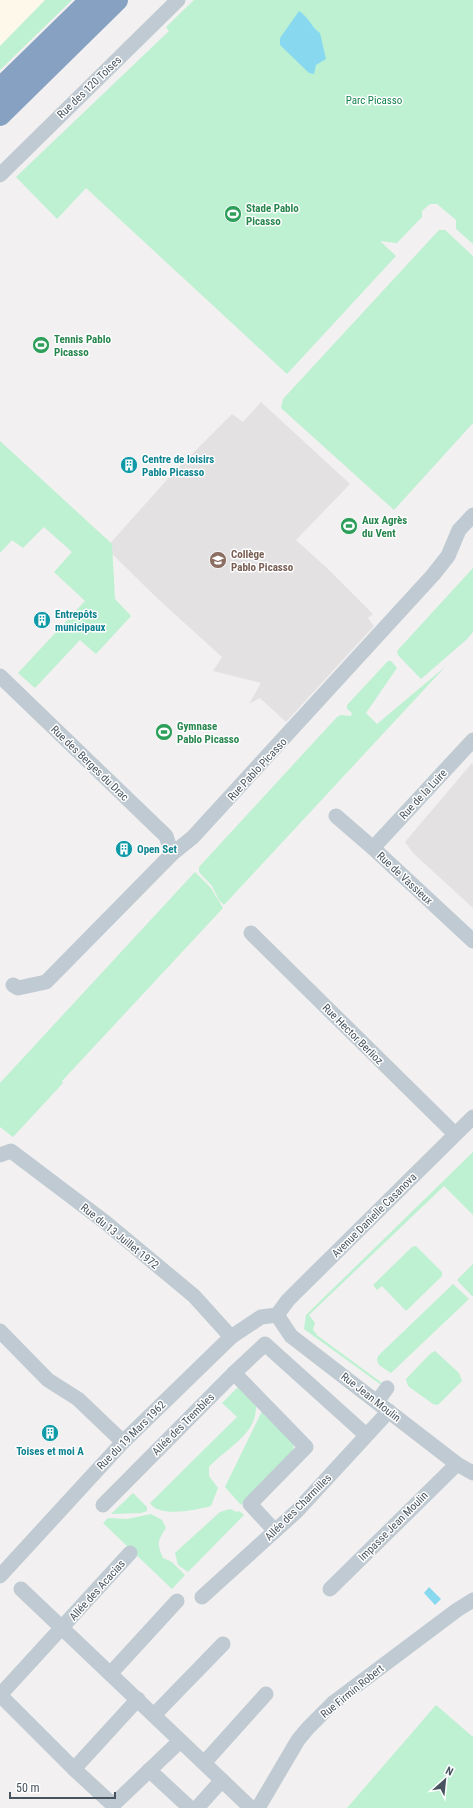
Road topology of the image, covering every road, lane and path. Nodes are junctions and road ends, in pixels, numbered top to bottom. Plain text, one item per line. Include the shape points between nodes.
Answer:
1 (91, 0) edge
2 (117, 0) edge
3 (178, 0) edge
4 (0, 89) edge
5 (0, 115) edge
6 (0, 175) edge
7 (473, 515) edge
8 (0, 676) edge
9 (473, 740) edge
10 (336, 816) dead end
11 (373, 848) junction
12 (172, 854) junction
13 (251, 933) dead end
14 (473, 941) edge
15 (13, 985) dead end
16 (473, 1117) edge
17 (455, 1134) junction
18 (0, 1155) edge
19 (277, 1315) junction
20 (0, 1330) edge
21 (230, 1337) junction
22 (234, 1373) junction
23 (386, 1388) dead end
24 (383, 1406) junction
25 (366, 1435) junction
26 (123, 1442) junction
27 (457, 1464) junction
28 (473, 1473) edge
29 (103, 1505) dead end
30 (275, 1531) junction
31 (130, 1553) dead end
32 (0, 1576) edge
33 (21, 1589) dead end
34 (330, 1589) dead end
35 (202, 1598) dead end
36 (473, 1600) edge
37 (177, 1601) dead end
38 (63, 1627) junction
39 (223, 1644) dead end
40 (111, 1673) junction
41 (266, 1694) dead end
42 (138, 1699) junction
43 (154, 1715) junction
44 (180, 1741) junction
45 (204, 1763) junction
46 (74, 1769) junction
47 (149, 1770) junction
48 (222, 1780) junction
49 (115, 1806) edge
50 (190, 1808) edge
51 (197, 1808) edge
52 (252, 1808) edge
53 (258, 1808) edge

1 - 4 highway
2 - 5 highway
3 - 6 street, Rue des 120 Toises
7 - 12 street, Rue Pablo Picasso via 459,530 448,556 433,574 194,837
8 - 12 street, Rue des Berges du Drac via 166,836
9 - 11 street, Rue de la Luire
10 - 11 street, Rue de Vassieux
11 - 14 street, Rue de Vassieux
12 - 15 street, Rue Pablo Picasso via 46,982 18,988
13 - 17 street, Rue Hector Berlioz
16 - 17 street, Avenue Danielle Casanova
17 - 19 street, Avenue Danielle Casanova via 288,1300
18 - 21 street, Rue du 13 Juillet 1972 via 11,1152 104,1222 194,1296
19 - 21 street, Rue du 19 Mars 1962 via 261,1317
19 - 24 street, Rue Jean Moulin via 291,1336
20 - 26 street via 48,1380 78,1398
21 - 26 street, Rue du 19 Mars 1962
22 - 25 street, Allée des Trembles via 265,1344
22 - 29 street, Allée des Trembles
22 - 30 street via 306,1447 250,1504
23 - 24 street, Allée des Charmilles
24 - 25 street, Allée des Charmilles
24 - 27 street, Rue Jean Moulin
25 - 30 street, Allée des Charmilles via 297,1511
26 - 32 street, Rue du 19 Mars 1962
27 - 28 street, Rue Jean Moulin
27 - 34 street, Impasse Jean Moulin
30 - 35 street, Allée des Charmilles
31 - 38 street, Allée des Acacias
33 - 38 street, Allée des Acacias
36 - 53 street, Rue Firmin Robert via 333,1703 298,1740
37 - 40 street
38 - 40 street, Allée des Acacias
38 - 46 street, Allée des Acacias via 0,1695
39 - 43 street
40 - 42 street, Allée des Acacias
41 - 45 street
42 - 43 street, Allée des Acacias
42 - 46 street
43 - 44 street, Allée des Acacias
44 - 45 street, Allée des Acacias
44 - 47 street, Allée des Acacias
45 - 48 street, Allée des Acacias
46 - 49 street, Allée des Acacias
47 - 49 street, Allée des Acacias
47 - 50 street
48 - 51 street
48 - 52 street, Allée des Acacias

